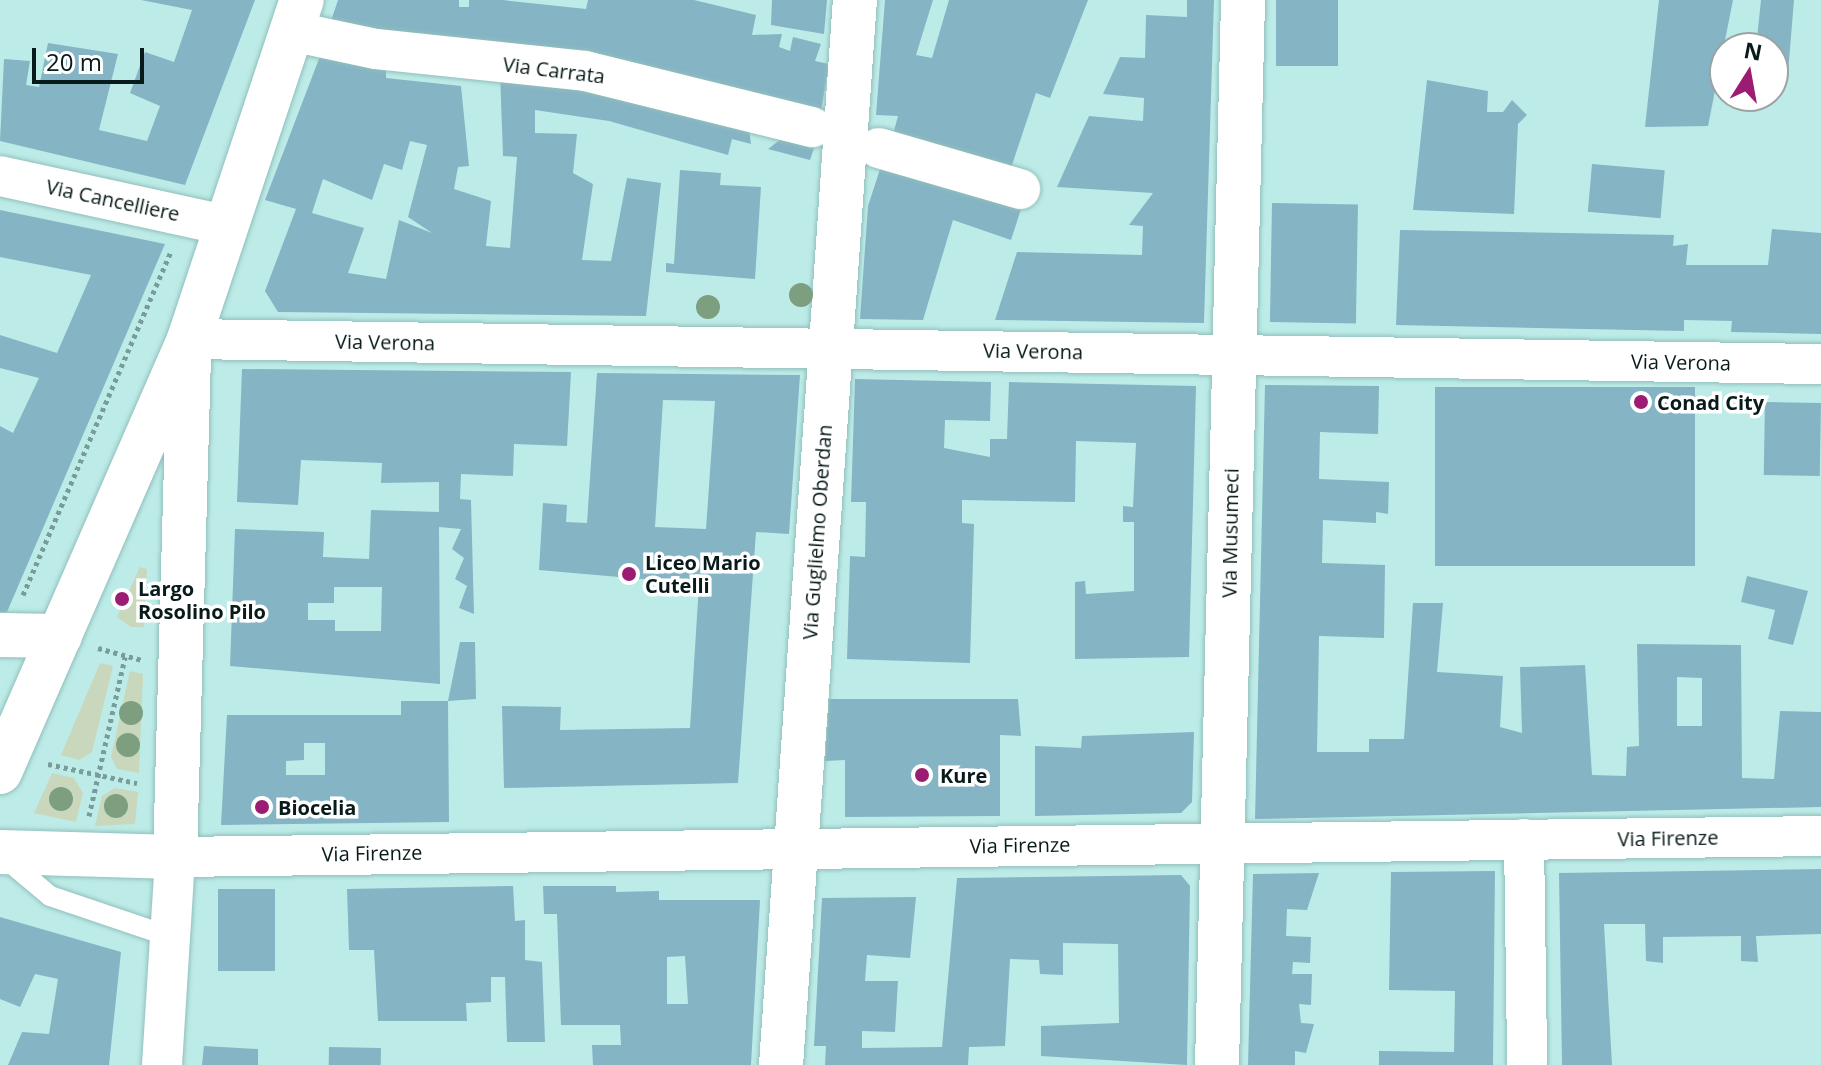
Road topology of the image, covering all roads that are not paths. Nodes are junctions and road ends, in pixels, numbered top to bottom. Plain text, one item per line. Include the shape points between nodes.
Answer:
1 (855, 0) edge
2 (1243, 0) edge
3 (297, 16) edge
4 (812, 127) dead end
5 (879, 148) dead end
6 (0, 176) edge
7 (1020, 189) dead end
8 (225, 225) junction
9 (189, 339) junction
10 (830, 349) junction
11 (1234, 354) junction
12 (1821, 364) edge
13 (115, 509) junction
14 (186, 532) junction
15 (10, 619) edge
16 (87, 646) junction
17 (0, 772) edge
18 (1821, 836) edge
19 (1524, 839) junction
20 (1222, 843) junction
21 (795, 848) junction
22 (0, 853) edge
23 (175, 857) junction
24 (170, 950) junction
25 (162, 1065) edge
26 (781, 1065) edge
27 (1217, 1065) edge
28 (1527, 1065) edge

1 - 10 street, Via Guglielmo Oberdan
2 - 11 street, Via Musumeci
3 - 4 street, Via Carrata via 376,49 585,71
3 - 8 street
5 - 7 street
6 - 8 street, Via Cancelliere
8 - 9 street
9 - 10 street, Via Verona
9 - 13 street
9 - 14 street
10 - 11 street, Via Verona
10 - 21 street, Via Guglielmo Oberdan
11 - 12 street, Via Verona
11 - 20 street, Via Musumeci
13 - 14 street via 155,506
13 - 16 street
14 - 23 street
15 - 16 street
16 - 17 street
18 - 19 street, Via Firenze
19 - 20 street, Via Firenze
19 - 28 street
20 - 21 street, Via Firenze
20 - 27 street, Via Musumeci
21 - 23 street, Via Firenze
21 - 26 street, Via Guglielmo Oberdan
22 - 23 street
22 - 24 lane via 50,896
23 - 24 street
24 - 25 street

